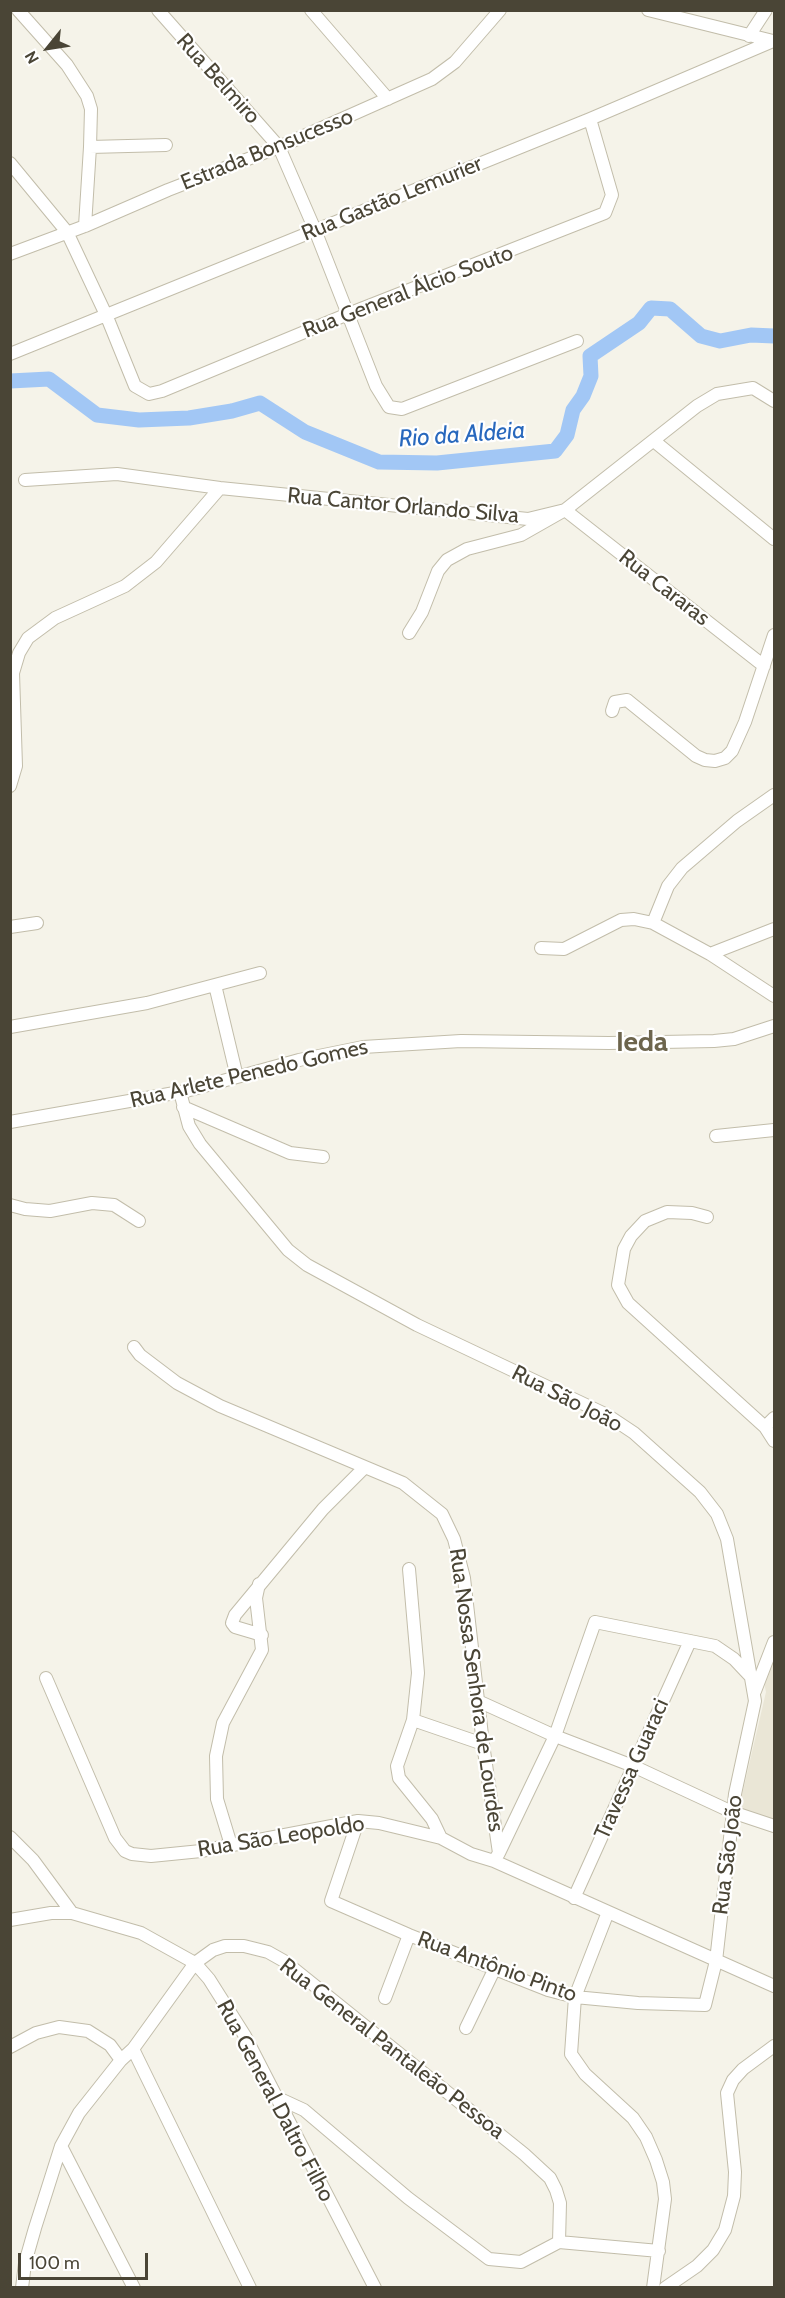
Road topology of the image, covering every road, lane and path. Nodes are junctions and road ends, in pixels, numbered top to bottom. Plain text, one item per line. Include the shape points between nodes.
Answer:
1 (18, 10) edge
2 (158, 10) edge
3 (310, 10) edge
4 (500, 10) edge
5 (648, 10) edge
6 (766, 10) edge
7 (687, 15) edge
8 (748, 36) junction
9 (773, 41) edge
10 (388, 99) junction
11 (590, 118) junction
12 (166, 145) dead end
13 (90, 147) junction
14 (279, 147) junction
15 (10, 163) edge
16 (85, 226) junction
17 (315, 230) junction
18 (67, 232) junction
19 (10, 254) edge
20 (348, 314) junction
21 (107, 317) junction
22 (578, 341) dead end
23 (10, 354) edge
24 (774, 401) edge
25 (654, 441) junction
26 (25, 480) dead end
27 (220, 488) junction
28 (565, 510) junction
29 (774, 539) edge
30 (409, 633) dead end
31 (774, 635) edge
32 (764, 666) junction
33 (612, 711) dead end
34 (10, 786) edge
35 (774, 795) edge
36 (37, 923) dead end
37 (653, 923) junction
38 (10, 927) edge
39 (774, 929) edge
40 (541, 948) dead end
41 (710, 954) junction
42 (260, 974) dead end
43 (215, 985) junction
44 (774, 996) edge
45 (774, 1026) edge
46 (10, 1027) edge
47 (237, 1077) junction
48 (180, 1092) junction
49 (183, 1107) junction
50 (10, 1122) edge
51 (774, 1130) edge
52 (716, 1136) dead end
53 (323, 1157) dead end
54 (10, 1205) edge
55 (707, 1217) dead end
56 (139, 1221) dead end
57 (134, 1347) dead end
58 (774, 1418) edge
59 (765, 1427) junction
60 (774, 1441) edge
61 (363, 1469) junction
62 (409, 1569) dead end
63 (259, 1584) junction
64 (262, 1635) junction
65 (690, 1641) junction
66 (774, 1642) edge
67 (750, 1677) junction
68 (46, 1678) dead end
69 (755, 1691) junction
70 (478, 1701) junction
71 (413, 1720) junction
72 (555, 1736) junction
73 (483, 1744) junction
74 (633, 1766) junction
75 (732, 1812) junction
76 (358, 1821) junction
77 (774, 1826) edge
78 (10, 1837) edge
79 (441, 1838) junction
80 (231, 1845) junction
81 (497, 1857) junction
82 (574, 1898) junction
83 (608, 1912) junction
84 (72, 1913) junction
85 (10, 1920) edge
86 (409, 1935) junction
87 (716, 1961) junction
88 (195, 1963) junction
89 (495, 1968) junction
90 (774, 1986) edge
91 (575, 1997) junction
92 (385, 1998) dead end
93 (705, 2005) joint
94 (466, 2028) dead end
95 (774, 2046) edge
96 (10, 2047) edge
97 (133, 2049) junction
98 (121, 2060) junction
99 (278, 2098) junction
100 (61, 2146) junction
101 (559, 2242) junction
102 (658, 2251) junction
103 (22, 2288) edge
104 (134, 2288) edge
105 (250, 2288) edge
106 (375, 2288) edge
107 (652, 2288) edge
108 (665, 2288) edge

1 - 13 street via 82,86 91,109
2 - 14 street, Rua Belmiro
3 - 10 street
4 - 10 street, Estrada Bonsucesso via 455,62 432,79
5 - 7 street
6 - 8 street
7 - 8 street
8 - 9 street
9 - 11 street, Rua Gastão Lemurier
10 - 14 street, Estrada Bonsucesso
11 - 17 street, Rua Gastão Lemurier
11 - 20 street, Rua General Álcio Souto via 612,195 605,213
12 - 13 street
13 - 16 street
14 - 16 street, Estrada Bonsucesso
14 - 17 street, Rua Belmiro
15 - 18 street
16 - 18 street, Estrada Bonsucesso
17 - 20 street, Rua Belmiro
17 - 21 street, Rua Gastão Lemurier
18 - 19 street, Estrada Bonsucesso
18 - 21 street
20 - 21 street, Rua General Álcio Souto via 149,394 135,386
20 - 22 street, Rua Belmiro via 376,386 386,403 402,410
21 - 23 street, Rua Gastão Lemurier
24 - 25 street, Rua Cantor Orlando Silva via 753,388 717,394
25 - 28 street, Rua Cantor Orlando Silva
25 - 29 street
26 - 27 street, Rua Cantor Orlando Silva via 104,473
27 - 28 street, Rua Cantor Orlando Silva via 497,518 528,519
27 - 34 street via 156,562 125,586 55,618 28,638 13,673 16,765
28 - 30 street via 521,535 467,549 447,560
28 - 32 street, Rua Cararas
31 - 32 street
32 - 33 street via 732,751 715,761 696,756 627,700 615,702
35 - 37 street via 681,868 668,886
36 - 38 street
37 - 40 street via 621,920 564,949
37 - 41 street
39 - 41 street
41 - 44 street
42 - 43 street
43 - 46 street via 147,1003
43 - 47 street
45 - 47 street, Rua Arlete Penedo Gomes via 714,1041 461,1041 363,1047
47 - 48 street, Rua Arlete Penedo Gomes
48 - 49 street, Rua São João
48 - 50 street, Rua Arlete Penedo Gomes
49 - 53 street via 291,1153
49 - 67 street, Rua São João via 200,1144 288,1250 417,1325 607,1415 634,1433 700,1492 717,1514 727,1539
51 - 52 street
54 - 56 street via 50,1210 92,1203 114,1205
55 - 59 street via 674,1212 645,1221 624,1249 618,1285 628,1303
57 - 61 street, Rua Nossa Senhora de Lourdes via 177,1383 220,1406
58 - 59 street
59 - 60 street
61 - 63 street
61 - 70 street, Rua Nossa Senhora de Lourdes via 403,1484 442,1514 449,1526 464,1578
62 - 71 street via 418,1673
63 - 64 street via 256,1610
63 - 64 street via 232,1623
64 - 80 street via 258,1661 224,1723 216,1756 217,1799
65 - 67 street via 724,1651
65 - 72 street via 595,1622
65 - 74 street, Travessa Guaraci
66 - 69 street
67 - 69 street, Rua São João
68 - 80 street, Rua São Leopoldo via 103,1813 125,1851 151,1856
69 - 75 street, Rua São João
70 - 72 street
70 - 73 street, Rua Nossa Senhora de Lourdes
71 - 73 street
71 - 79 street via 397,1766 399,1778
72 - 74 street
72 - 81 street
73 - 81 street, Rua Nossa Senhora de Lourdes
74 - 75 street
74 - 82 street, Travessa Guaraci
75 - 77 street
75 - 87 street, Rua São João
76 - 79 street, Rua São Leopoldo
76 - 80 street, Rua São Leopoldo
76 - 86 street, Rua Antônio Pinto via 331,1900
78 - 84 street via 33,1860
79 - 81 street, Rua São Leopoldo via 471,1854
81 - 82 street, Rua São Leopoldo
82 - 83 street, Rua São Leopoldo
83 - 87 street, Rua São Leopoldo
83 - 91 street
84 - 85 street, Rua General Daltro Filho
84 - 88 street, Rua General Daltro Filho via 141,1933
86 - 89 street, Rua Antônio Pinto
86 - 92 street
87 - 90 street, Rua São Leopoldo
87 - 93 street, Rua São João
88 - 97 street, Rua General Pantaleão Pessoa
88 - 99 street, Rua General Daltro Filho via 245,2036
88 - 101 street, Rua General Pantaleão Pessoa via 213,1950 244,1946 268,1952 302,1974 550,2178 560,2203
89 - 91 street, Rua Antônio Pinto
89 - 94 street
91 - 93 street, Rua Antônio Pinto via 638,2004
91 - 102 street via 571,2054 575,2064 633,2118 646,2137 659,2171 665,2199
95 - 108 street via 743,2069 727,2093 735,2172 734,2196 725,2230 697,2266
96 - 98 street via 36,2032 59,2027 88,2031 110,2045
97 - 98 street, Rua General Pantaleão Pessoa
97 - 105 street
98 - 100 street, Rua General Pantaleão Pessoa via 79,2114
99 - 101 street via 304,2110 408,2198 489,2259 521,2262
99 - 106 street, Rua General Daltro Filho
100 - 103 street, Rua General Pantaleão Pessoa via 27,2254
100 - 104 street
101 - 102 street
102 - 107 street

